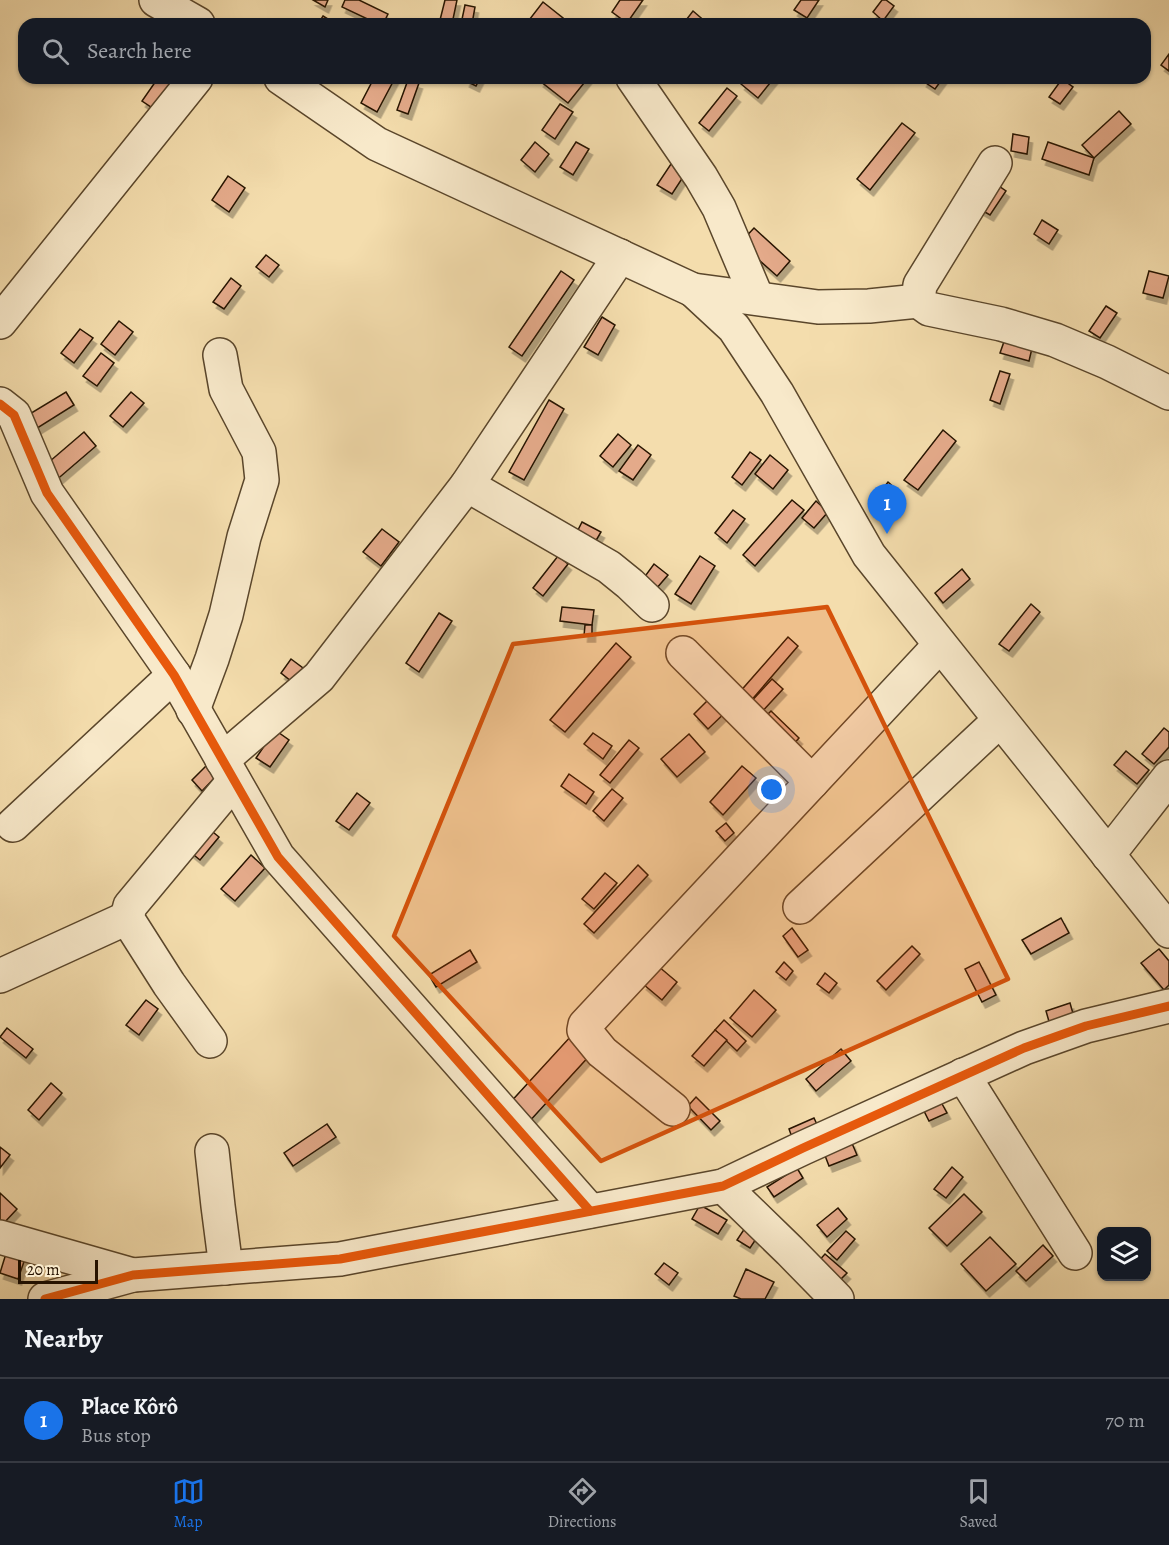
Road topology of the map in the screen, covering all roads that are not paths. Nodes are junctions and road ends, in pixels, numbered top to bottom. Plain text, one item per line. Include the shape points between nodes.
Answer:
1 (156, 0) edge
2 (188, 18) edge
3 (191, 84) edge
4 (290, 84) edge
5 (637, 84) edge
6 (995, 163) dead end
7 (620, 256) junction
8 (693, 290) junction
9 (757, 298) junction
10 (918, 301) junction
11 (0, 322) edge
12 (220, 355) dead end
13 (1169, 393) edge
14 (0, 404) edge
15 (467, 485) junction
16 (652, 605) dead end
17 (940, 645) junction
18 (683, 653) dead end
19 (174, 675) junction
20 (193, 710) junction
21 (1000, 720) junction
22 (228, 770) junction
23 (1169, 777) edge
24 (812, 782) junction
25 (13, 825) dead end
26 (1108, 855) junction
27 (800, 907) dead end
28 (127, 918) junction
29 (1169, 931) edge
30 (0, 976) edge
31 (1169, 1006) edge
32 (210, 1041) dead end
33 (963, 1075) junction
34 (673, 1109) dead end
35 (212, 1151) dead end
36 (723, 1186) junction
37 (590, 1211) junction
38 (0, 1238) edge
39 (1076, 1253) dead end
40 (226, 1268) junction
41 (133, 1275) junction
42 (45, 1299) edge
43 (837, 1299) edge

1 - 2 street
3 - 11 street
4 - 7 street via 377,144
5 - 9 street via 719,207
6 - 10 street via 920,285
7 - 8 street
7 - 15 street
8 - 9 street
8 - 17 street via 734,328 777,393 869,555
9 - 10 street via 842,308
10 - 13 street via 929,309 1055,340
12 - 20 street via 226,390 259,452 262,480 243,537 226,615
14 - 19 street via 14,415 46,493
15 - 16 street via 609,567
15 - 22 street via 319,677
17 - 21 street
17 - 24 street
18 - 24 street
19 - 20 street
19 - 25 street
20 - 22 street
21 - 26 street
21 - 27 street
22 - 28 street via 130,906
22 - 37 street via 278,857
23 - 26 street
24 - 34 street via 585,1025 587,1036 602,1052
26 - 29 street
28 - 30 street
28 - 32 street
31 - 33 street via 1076,1030
33 - 36 street
33 - 39 street
35 - 40 street
36 - 37 street
36 - 43 street
37 - 40 street via 340,1259
38 - 41 street
40 - 41 street
41 - 42 street

